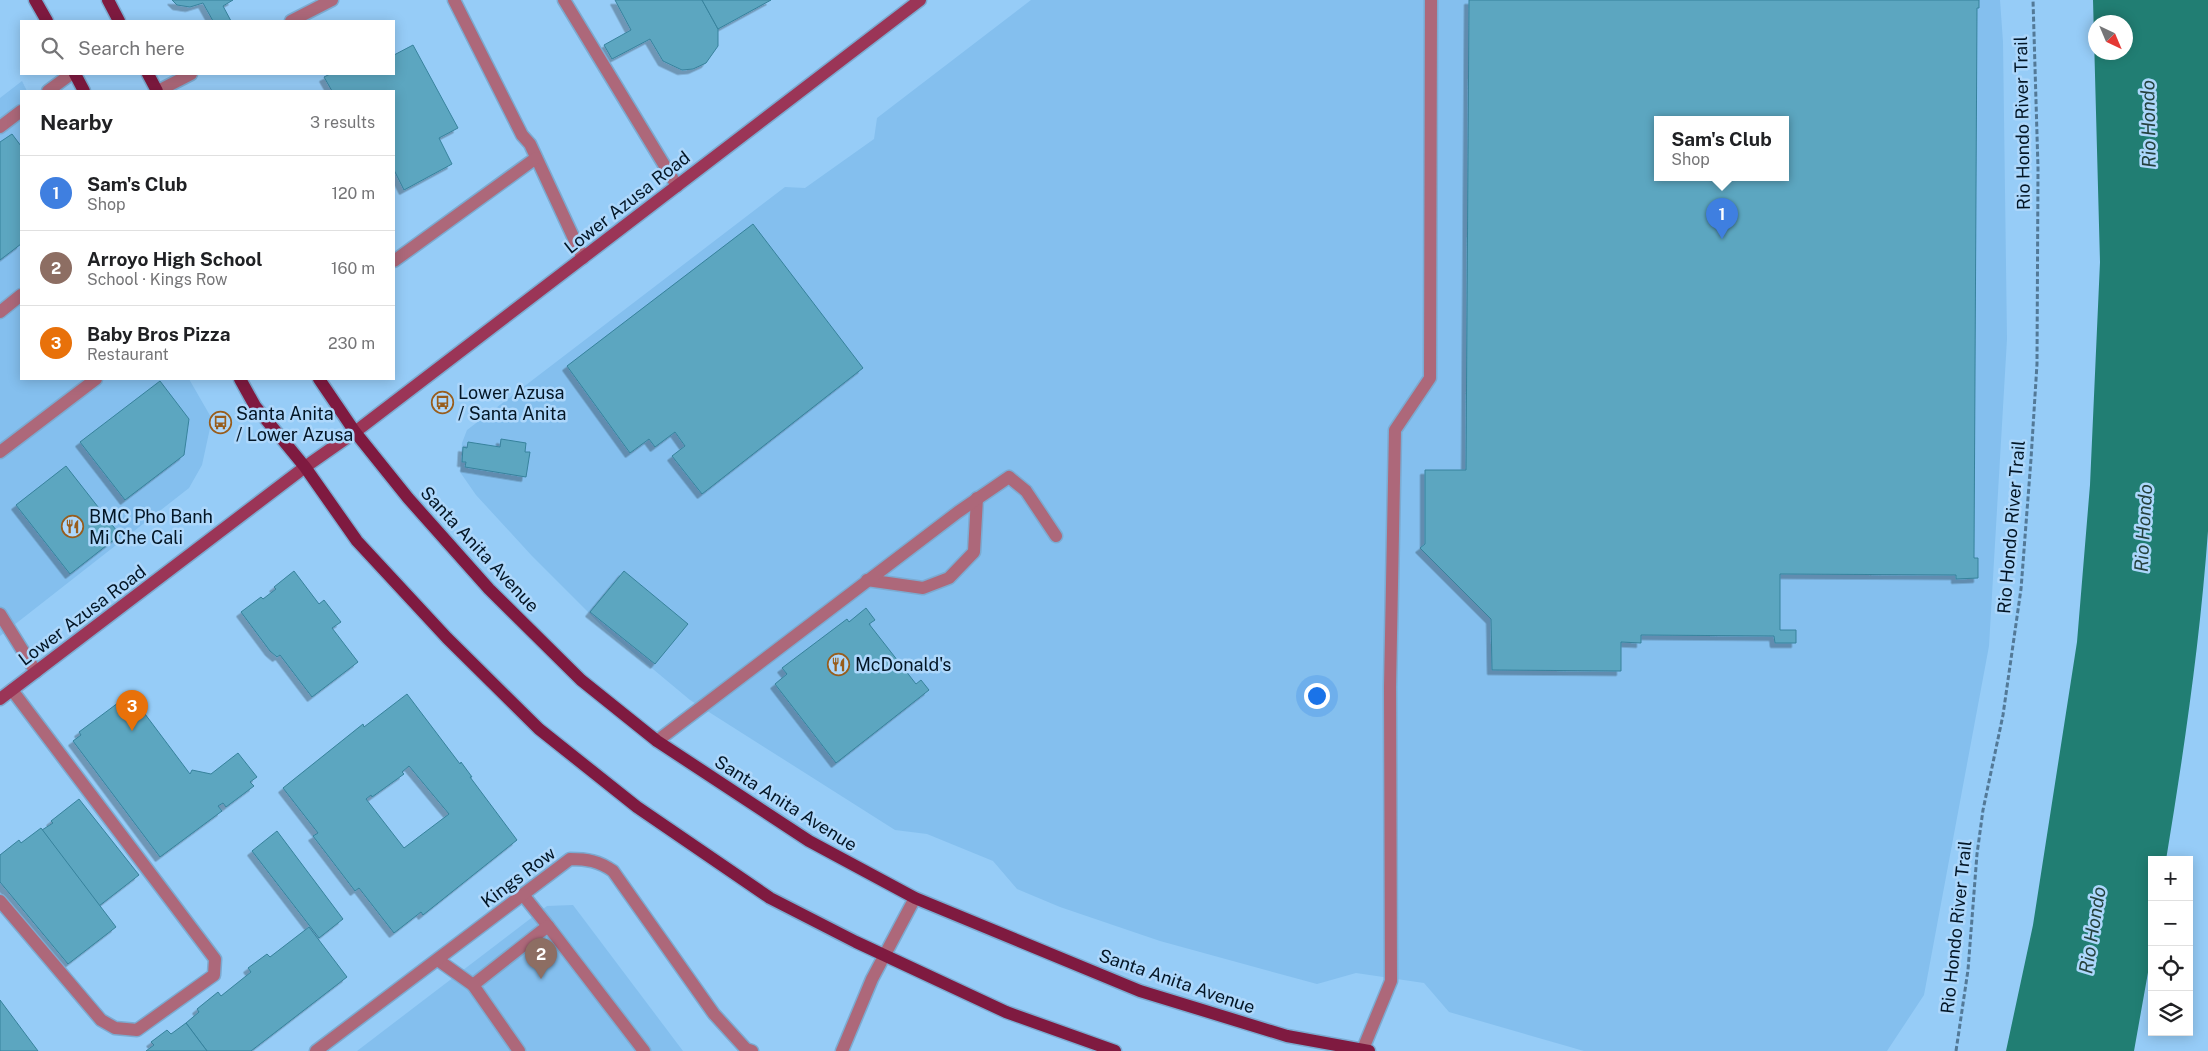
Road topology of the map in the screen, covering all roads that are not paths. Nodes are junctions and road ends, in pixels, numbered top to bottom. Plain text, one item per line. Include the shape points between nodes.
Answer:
1 (36, 0) edge
2 (108, 0) edge
3 (332, 0) edge
4 (454, 0) edge
5 (564, 0) edge
6 (920, 0) edge
7 (1431, 0) edge
8 (46, 20) edge
9 (119, 20) edge
10 (293, 20) edge
11 (70, 75) edge
12 (76, 75) edge
13 (149, 75) edge
14 (189, 75) edge
15 (49, 90) edge
16 (83, 90) edge
17 (157, 90) edge
18 (160, 90) edge
19 (20, 112) edge
20 (0, 127) edge
21 (536, 158) junction
22 (677, 186) junction
23 (583, 258) junction
24 (395, 260) edge
25 (20, 295) edge
26 (0, 312) edge
27 (95, 380) edge
28 (241, 380) edge
29 (320, 380) edge
30 (356, 432) junction
31 (0, 452) edge
32 (305, 467) junction
33 (977, 498) junction
34 (1056, 536) dead end
35 (868, 580) junction
36 (0, 614) edge
37 (36, 672) junction
38 (12, 690) junction
39 (0, 699) edge
40 (658, 741) junction
41 (524, 896) junction
42 (914, 898) junction
43 (0, 900) edge
44 (548, 926) junction
45 (884, 956) junction
46 (438, 960) junction
47 (473, 985) junction
48 (1364, 1050) edge
49 (316, 1051) edge
50 (519, 1051) edge
51 (644, 1051) edge
52 (752, 1051) edge
53 (842, 1051) edge
54 (1115, 1051) edge

1 - 8 main road
2 - 9 main road
3 - 10 street
4 - 21 street
5 - 22 street
6 - 22 main road, Lower Azusa Road
7 - 48 street via 1430,378 1395,430 1390,687 1390,981
11 - 15 street
12 - 16 main road
13 - 17 main road
14 - 18 street
19 - 20 street
21 - 23 street
21 - 24 street
22 - 23 main road, Lower Azusa Road
23 - 30 main road, Lower Azusa Road
25 - 26 street
27 - 31 street
28 - 32 main road via 256,406
29 - 30 main road, Santa Anita Avenue
30 - 32 main road, Lower Azusa Road
30 - 40 main road, Santa Anita Avenue via 408,498 489,589 581,680
32 - 37 main road, Lower Azusa Road
32 - 45 main road via 357,541 447,638 539,729 637,807 770,898
33 - 34 street via 1009,477 1026,491
33 - 35 street
33 - 35 street via 974,552 949,578 923,588
35 - 40 street
36 - 37 street
37 - 38 main road, Lower Azusa Road
38 - 39 main road, Lower Azusa Road
38 - 43 street via 215,959 214,974 137,1030 116,1028 101,1020
40 - 42 main road, Santa Anita Avenue via 809,841
41 - 44 street
41 - 46 street, Kings Row
41 - 52 street, Kings Row via 570,860 600,862 613,872 714,1014 746,1049
42 - 45 street
42 - 48 main road, Santa Anita Avenue via 1140,991 1287,1036
44 - 47 street
44 - 51 street
45 - 53 street
45 - 54 main road via 1006,1012
46 - 47 street
46 - 49 street, Kings Row
47 - 50 street

